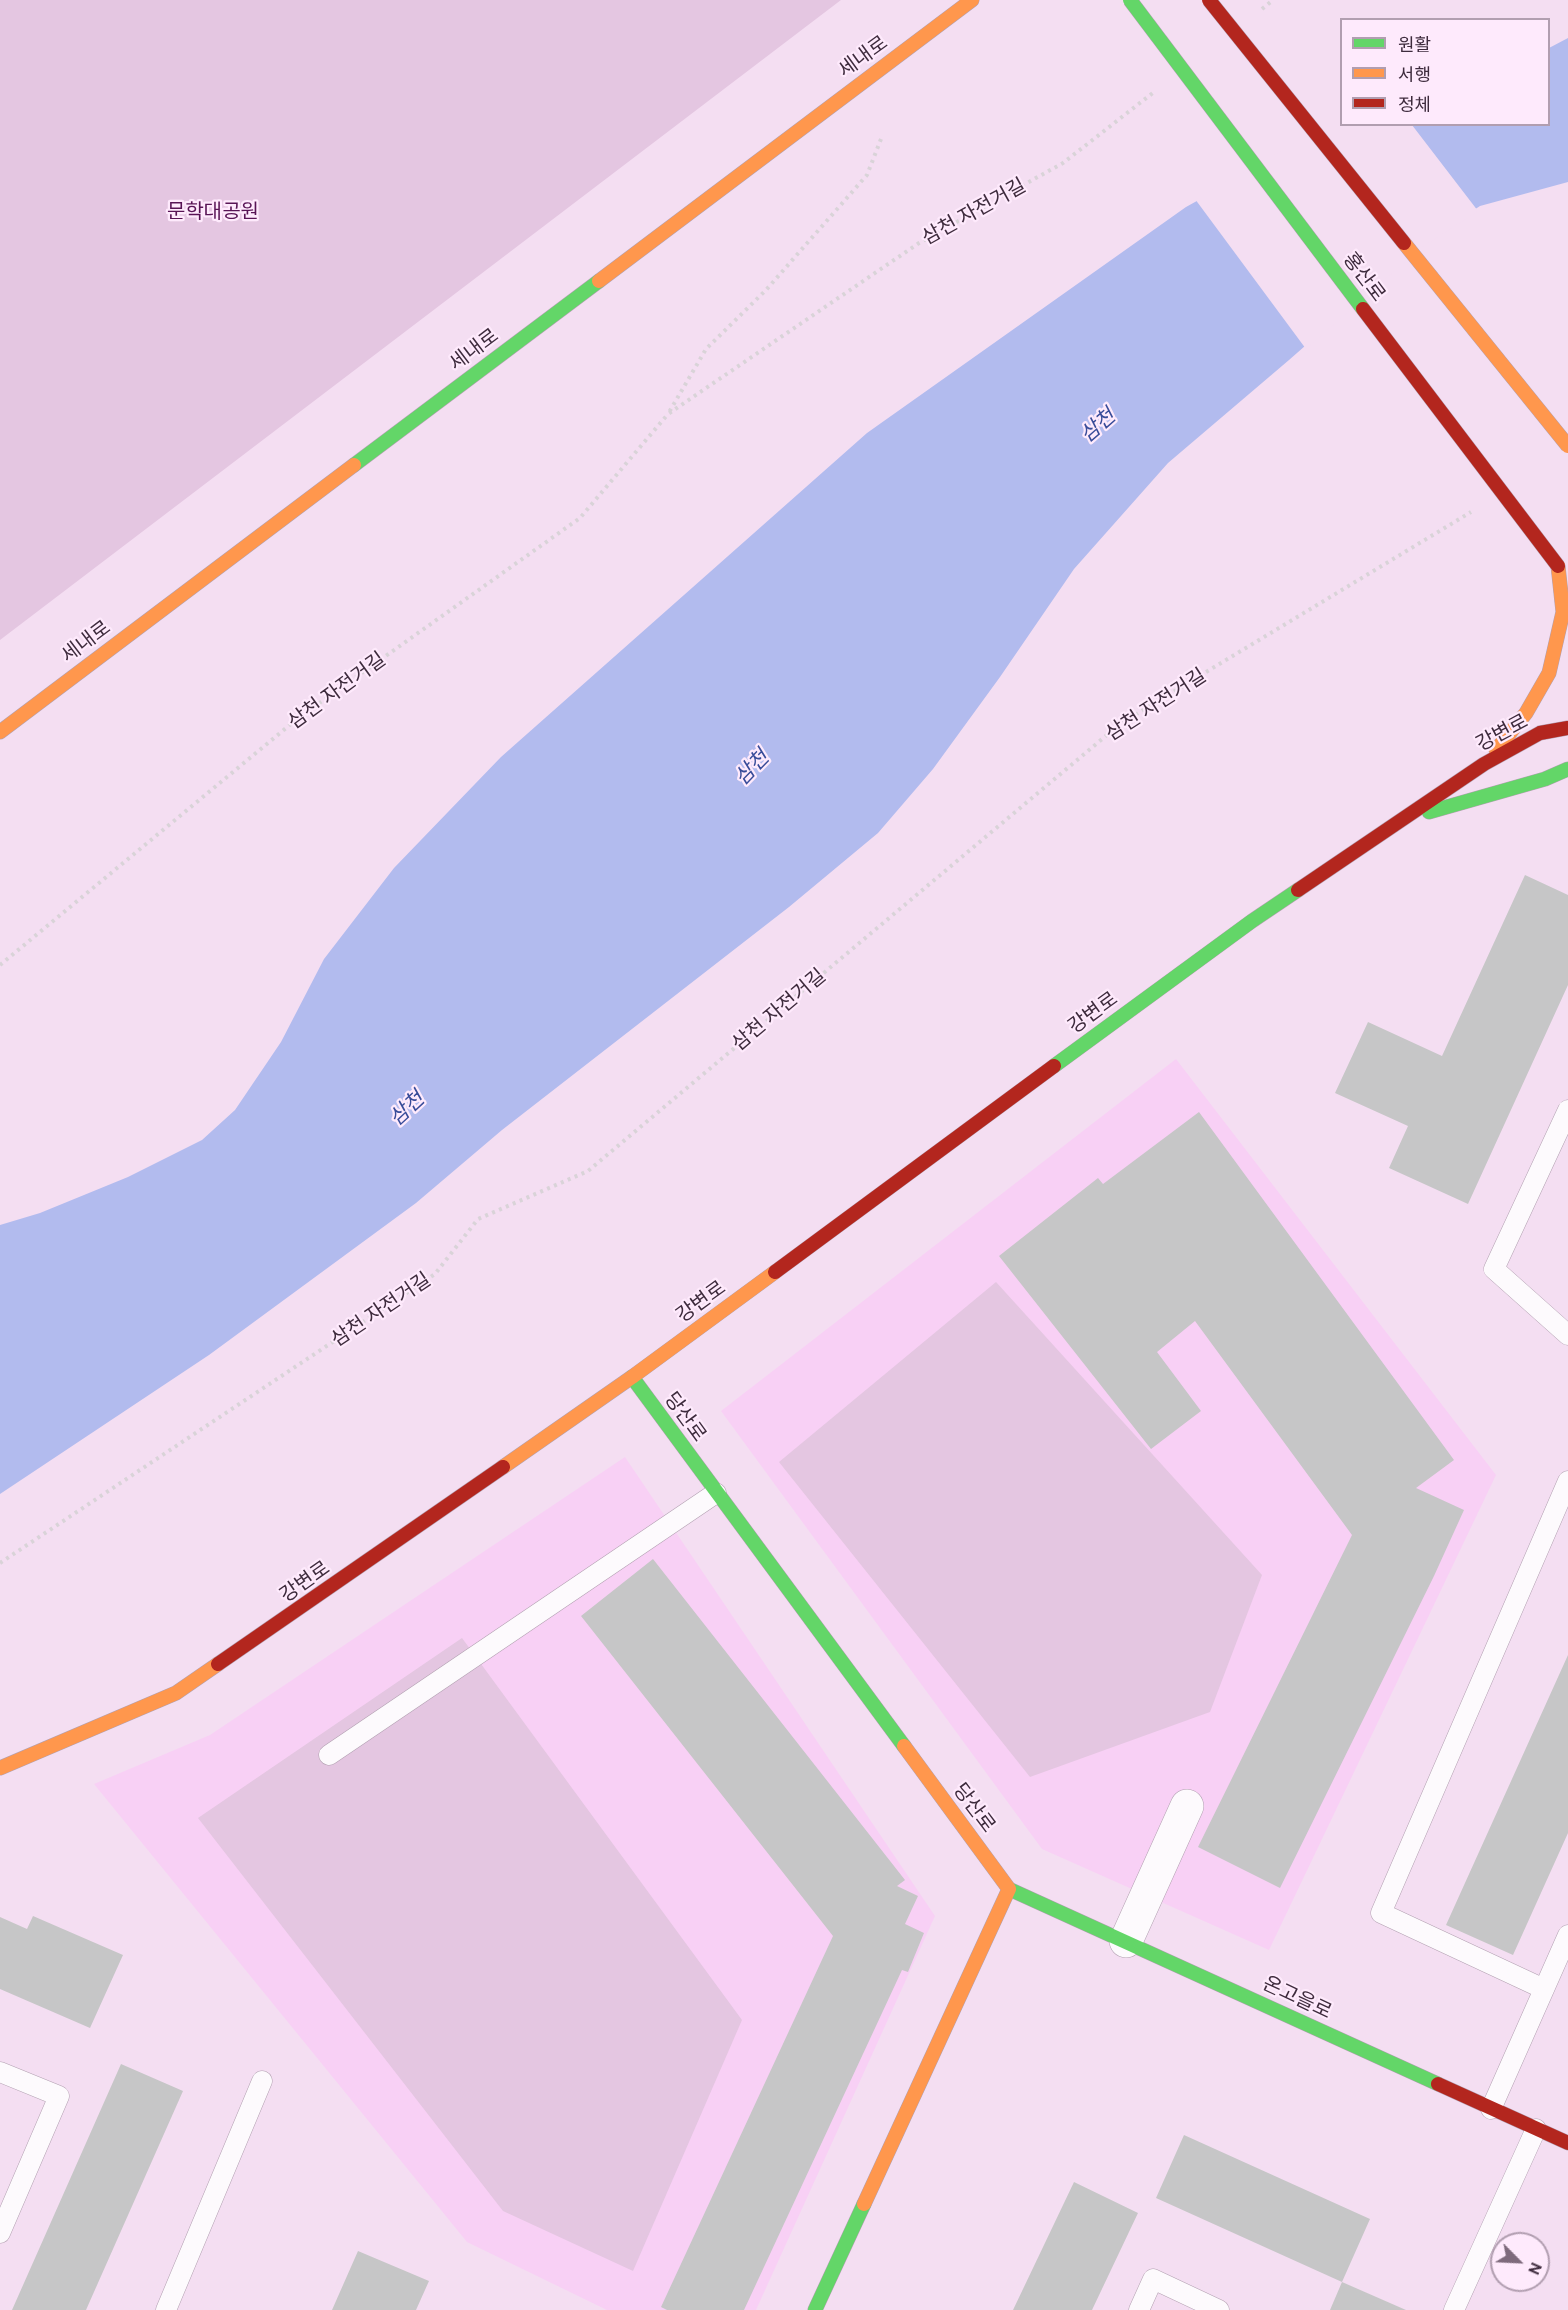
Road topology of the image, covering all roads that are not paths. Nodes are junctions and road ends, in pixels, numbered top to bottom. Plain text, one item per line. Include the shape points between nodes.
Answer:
1 (972, 0) edge
2 (1130, 0) edge
3 (1209, 0) edge
4 (926, 20) dead end
5 (921, 39) junction
6 (1568, 446) edge
7 (1563, 571) edge
8 (1568, 728) edge
9 (0, 732) edge
10 (1484, 764) junction
11 (1568, 769) edge
12 (1399, 821) junction
13 (1568, 1110) edge
14 (1568, 1335) edge
15 (632, 1377) junction
16 (1568, 1481) edge
17 (716, 1493) junction
18 (329, 1755) dead end
19 (0, 1768) edge
20 (1188, 1806) dead end
21 (1009, 1889) junction
22 (1568, 1935) edge
23 (1126, 1941) junction
24 (1544, 1989) junction
25 (0, 2072) edge
26 (262, 2081) dead end
27 (1491, 2109) junction
28 (1536, 2129) junction
29 (1568, 2143) edge
30 (0, 2233) edge
31 (166, 2310) edge
32 (815, 2310) edge
33 (1139, 2310) edge
34 (1219, 2310) edge
35 (1454, 2310) edge

1 - 5 street, 세내로
2 - 7 street, 홍산로, bridge
3 - 6 street, bridge
4 - 5 street
5 - 9 street, 세내로
7 - 10 street via 1563,612 1549,673 1526,713
8 - 10 street, 강변로 via 1540,733
10 - 12 street, 강변로
11 - 12 street, 강변로
12 - 15 street, 강변로 via 1252,921
13 - 14 lane via 1494,1269
15 - 17 street, 당산로
15 - 19 street, 강변로 via 176,1693
16 - 24 lane via 1381,1913
17 - 18 lane
17 - 21 street, 당산로
20 - 23 street
21 - 23 street, 온고을로
21 - 32 street
22 - 24 lane
23 - 27 street, 온고을로
24 - 27 lane
25 - 30 lane via 59,2096
26 - 31 lane
27 - 28 street, 온고을로
28 - 29 street, 온고을로
28 - 35 lane
33 - 34 lane via 1153,2279

